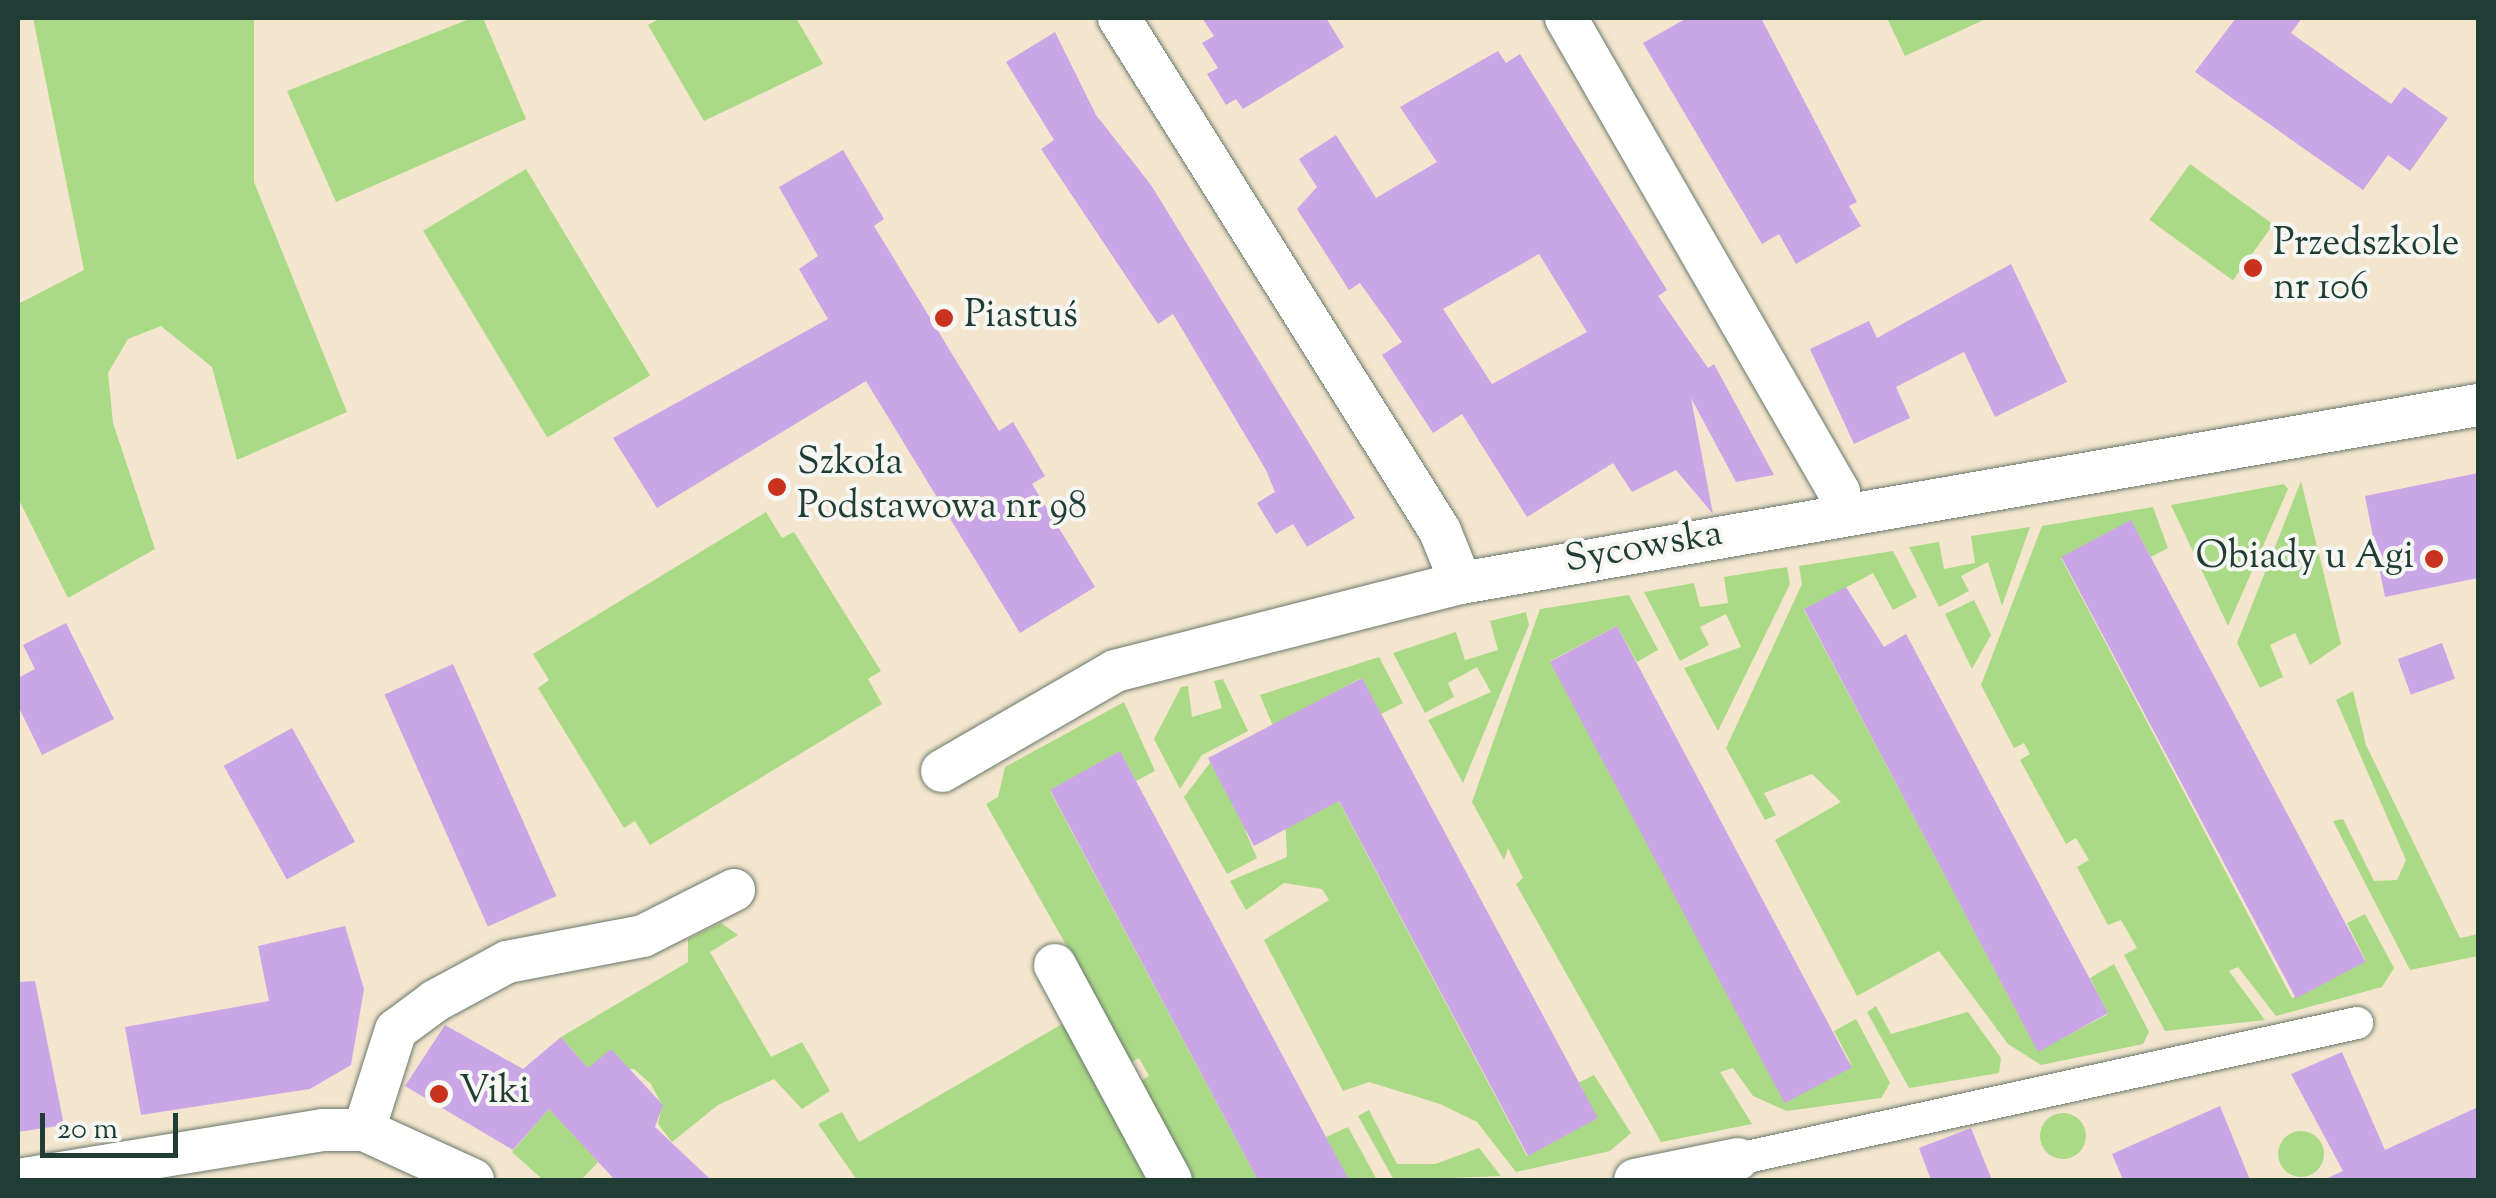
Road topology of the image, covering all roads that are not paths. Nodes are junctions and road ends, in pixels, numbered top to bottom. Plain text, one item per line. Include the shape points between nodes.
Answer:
1 (1119, 18) edge
2 (1566, 18) edge
3 (2478, 405) edge
4 (1843, 514) junction
5 (1462, 583) junction
6 (942, 770) dead end
7 (734, 890) dead end
8 (1055, 965) dead end
9 (2357, 1023) dead end
10 (364, 1130) junction
11 (1738, 1159) joint
12 (18, 1180) edge
13 (473, 1180) edge
14 (1171, 1180) edge
15 (1635, 1180) edge

1 - 5 street via 1440,530
2 - 4 street via 1839,492
3 - 4 street, Sycowska
4 - 5 street, Sycowska
5 - 6 street, Sycowska via 1115,672
7 - 10 street via 643,936 506,962 435,1001 396,1030
8 - 14 street
9 - 11 street
10 - 12 street via 269,1134
10 - 13 street
11 - 15 street

